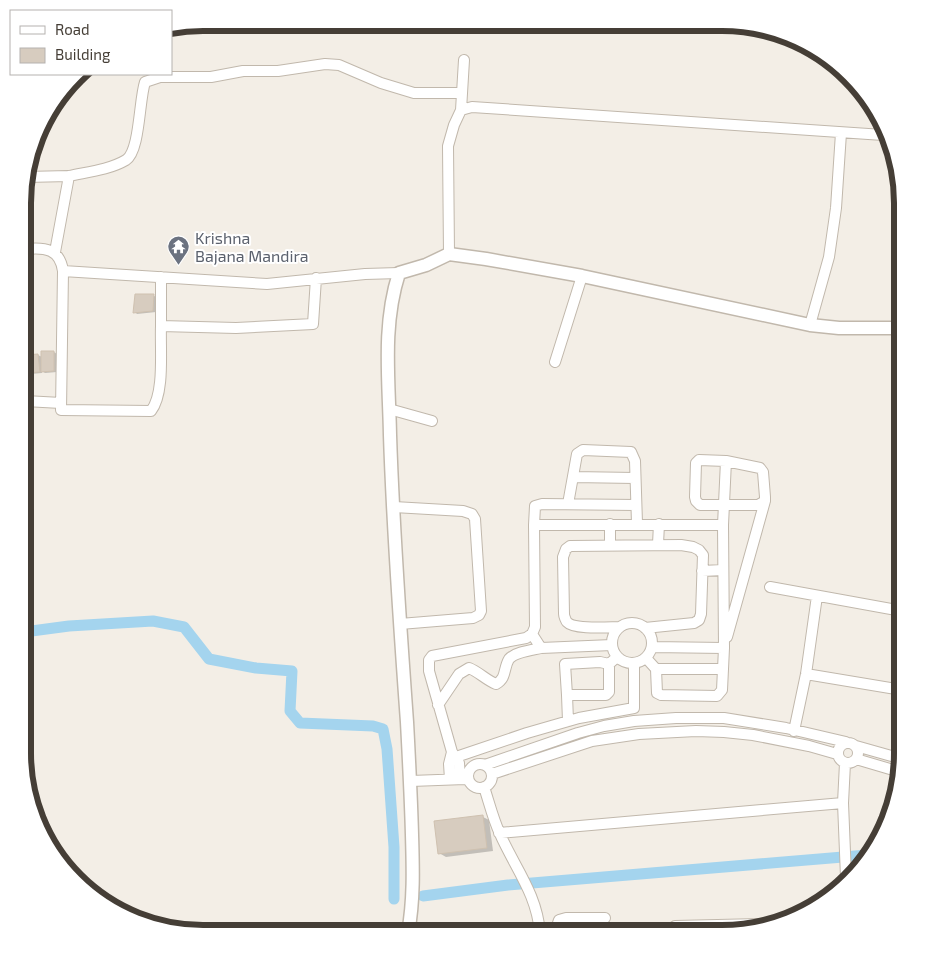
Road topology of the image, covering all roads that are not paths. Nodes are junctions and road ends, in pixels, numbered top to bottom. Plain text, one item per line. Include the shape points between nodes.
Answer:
1 (464, 60) dead end
2 (461, 93) junction
3 (461, 110) junction
4 (841, 133) junction
5 (879, 135) edge
6 (69, 176) junction
7 (34, 177) edge
8 (31, 248) edge
9 (56, 252) junction
10 (449, 254) junction
11 (62, 271) junction
12 (399, 273) junction
13 (582, 276) junction
14 (161, 277) junction
15 (316, 278) junction
16 (810, 325) junction
17 (161, 326) junction
18 (893, 328) edge
19 (555, 362) dead end
20 (31, 401) edge
21 (61, 404) junction
22 (390, 409) junction
23 (432, 421) dead end
24 (726, 461) junction
25 (573, 477) junction
26 (635, 478) junction
27 (765, 501) junction
28 (568, 504) junction
29 (636, 505) junction
30 (724, 505) junction
31 (394, 507) junction
32 (610, 524) junction
33 (637, 524) junction
34 (658, 524) junction
35 (723, 524) junction
36 (534, 525) junction
37 (658, 544) junction
38 (610, 545) junction
39 (723, 570) junction
40 (702, 571) junction
41 (770, 587) dead end
42 (817, 596) junction
43 (893, 609) edge
44 (400, 624) junction
45 (620, 627) junction
46 (645, 628) junction
47 (532, 634) junction
48 (612, 645) junction
49 (565, 647) junction
50 (652, 647) junction
51 (541, 648) junction
52 (724, 648) junction
53 (646, 658) junction
54 (613, 660) junction
55 (565, 664) junction
56 (634, 664) junction
57 (656, 669) junction
58 (723, 669) junction
59 (806, 674) junction
60 (893, 688) edge
61 (567, 695) junction
62 (438, 705) junction
63 (634, 708) junction
64 (634, 721) junction
65 (568, 722) junction
66 (794, 731) junction
67 (636, 734) junction
68 (851, 744) junction
69 (454, 754) junction
70 (837, 754) junction
71 (893, 757) edge
72 (856, 759) junction
73 (845, 763) junction
74 (485, 765) junction
75 (892, 770) edge
76 (492, 774) junction
77 (460, 779) junction
78 (411, 781) junction
79 (484, 787) junction
80 (844, 803) junction
81 (499, 833) junction
82 (846, 871) edge
83 (605, 918) dead end
84 (410, 924) edge
85 (539, 924) edge
86 (558, 924) edge

1 - 2 street
2 - 3 street
2 - 6 street via 414,92 381,83 340,65 325,64 211,77 160,77 146,82 136,144 127,160
3 - 4 street via 472,107
3 - 10 street via 448,146
4 - 5 street
4 - 16 street via 829,256
6 - 7 street
6 - 9 street
8 - 9 street
9 - 11 street via 62,261
10 - 12 street
10 - 13 street
11 - 14 street
11 - 21 street
12 - 15 street
12 - 22 street via 388,323
13 - 16 street
13 - 19 street
14 - 15 street via 267,284
14 - 17 street
15 - 17 street via 313,324 236,328
16 - 18 street
17 - 21 street via 159,393 151,411 61,410
20 - 21 street
22 - 23 street
22 - 31 street
24 - 27 street via 760,468
24 - 30 street
24 - 30 street via 699,460 695,469 696,501
25 - 26 street
25 - 26 street via 577,454 583,450 631,452 635,461
25 - 28 street
26 - 29 street
27 - 30 street via 758,505
27 - 52 street
28 - 29 street
28 - 36 street via 535,506
29 - 33 street
30 - 35 street
31 - 44 street
31 - 44 street via 472,514 475,519 481,611 473,618
32 - 33 street
32 - 36 street
32 - 38 street
33 - 34 street
34 - 35 street
34 - 37 street
35 - 39 street
36 - 47 street via 535,627
37 - 38 street
37 - 40 street via 699,550
38 - 45 street via 577,544 566,549 562,564 564,614 566,622 571,625
39 - 40 street
39 - 52 street
40 - 46 street via 699,620 694,624
41 - 42 street
42 - 43 street
42 - 59 street
44 - 78 street
45 - 46 street via 632,623
45 - 48 street via 615,632
46 - 50 street
47 - 51 street
47 - 62 street via 526,638 432,656 428,667
48 - 49 street
48 - 54 street
49 - 51 street
49 - 55 street
50 - 52 street
50 - 53 street
51 - 62 street via 509,660 503,678 496,684 474,670 464,670
52 - 58 street
53 - 56 street
53 - 57 street
54 - 55 street
54 - 56 street
54 - 61 street via 606,695
55 - 61 street
56 - 63 street
57 - 58 street
57 - 58 street via 657,693 666,696 717,696 722,690
59 - 60 street
59 - 66 street
61 - 65 street
62 - 69 street
63 - 64 street
63 - 65 street
64 - 66 street via 724,718
64 - 67 street
64 - 74 street via 578,733
65 - 69 street
66 - 68 street
67 - 70 street via 724,732 800,744
67 - 76 street via 592,741
68 - 70 street via 838,748
68 - 71 street
68 - 72 street via 858,753
69 - 77 street via 459,763
70 - 73 street
72 - 73 street
72 - 75 street
73 - 80 street
74 - 76 street
74 - 77 street via 478,764
76 - 79 street
77 - 78 street
77 - 79 street
78 - 84 street via 413,875
79 - 81 street
80 - 81 street
80 - 82 street
81 - 85 street via 531,893
83 - 86 street via 566,918

